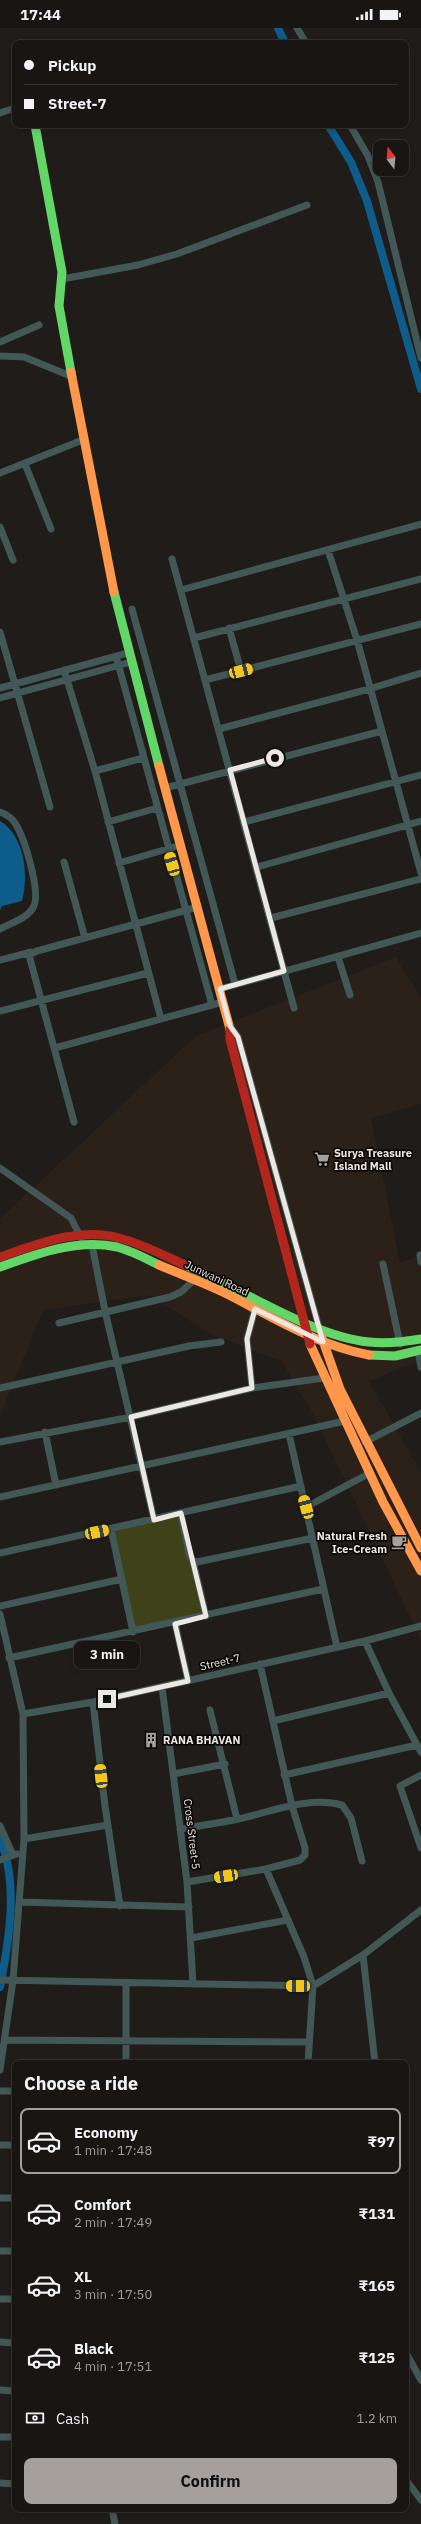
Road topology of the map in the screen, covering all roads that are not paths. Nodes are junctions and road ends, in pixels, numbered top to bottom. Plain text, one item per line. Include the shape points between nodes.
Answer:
1 (297, 28) edge
2 (304, 40) edge
3 (12, 109) edge
4 (0, 113) edge
5 (36, 128) edge
6 (352, 128) edge
7 (307, 205) dead end
8 (62, 280) junction
9 (38, 326) dead end
10 (0, 342) edge
11 (0, 356) edge
12 (421, 358) edge
13 (73, 377) junction
14 (85, 439) junction
15 (25, 464) junction
16 (0, 473) edge
17 (421, 524) edge
18 (0, 528) edge
19 (51, 529) dead end
20 (328, 550) junction
21 (172, 559) dead end
22 (13, 560) dead end
23 (421, 579) edge
24 (181, 590) junction
25 (343, 599) junction
26 (132, 609) dead end
27 (421, 624) edge
28 (229, 628) junction
29 (0, 632) edge
30 (194, 638) junction
31 (357, 640) junction
32 (116, 656) junction
33 (130, 657) junction
34 (119, 665) junction
35 (64, 670) junction
36 (241, 671) junction
37 (421, 673) edge
38 (67, 680) junction
39 (205, 680) junction
40 (15, 684) junction
41 (0, 688) edge
42 (369, 689) junction
43 (18, 693) junction
44 (0, 698) edge
45 (219, 729) junction
46 (382, 731) junction
47 (143, 758) junction
48 (230, 770) junction
49 (95, 771) junction
50 (421, 775) edge
51 (396, 781) junction
52 (180, 784) junction
53 (165, 788) junction
54 (50, 807) dead end
55 (157, 808) junction
56 (0, 812) edge
57 (421, 821) edge
58 (108, 822) junction
59 (244, 822) junction
60 (408, 825) junction
61 (181, 846) junction
62 (168, 849) junction
63 (64, 862) dead end
64 (119, 863) junction
65 (257, 867) junction
66 (421, 873) edge
67 (421, 879) edge
68 (198, 907) junction
69 (185, 910) junction
70 (271, 918) junction
71 (134, 925) junction
72 (0, 929) edge
73 (421, 933) edge
74 (85, 938) junction
75 (31, 952) junction
76 (338, 957) junction
77 (0, 960) edge
78 (284, 971) junction
79 (148, 973) junction
80 (236, 984) junction
81 (220, 989) junction
82 (350, 995) dead end
83 (41, 1001) junction
84 (223, 1002) junction
85 (212, 1005) junction
86 (294, 1008) dead end
87 (0, 1011) edge
88 (161, 1019) junction
89 (230, 1026) junction
90 (55, 1048) junction
91 (74, 1122) dead end
92 (0, 1168) edge
93 (80, 1236) junction
94 (92, 1245) junction
95 (83, 1246) junction
96 (0, 1257) edge
97 (14, 1257) junction
98 (299, 1258) junction
99 (289, 1260) junction
100 (383, 1264) dead end
101 (0, 1267) edge
102 (194, 1280) junction
103 (255, 1309) junction
104 (105, 1311) junction
105 (304, 1322) junction
106 (59, 1323) dead end
107 (320, 1331) junction
108 (306, 1336) junction
109 (421, 1339) edge
110 (221, 1342) dead end
111 (323, 1342) junction
112 (400, 1344) junction
113 (420, 1351) edge
114 (117, 1362) junction
115 (421, 1367) edge
116 (324, 1378) junction
117 (0, 1388) edge
118 (252, 1388) junction
119 (421, 1413) edge
120 (131, 1417) junction
121 (345, 1421) junction
122 (45, 1432) junction
123 (289, 1434) junction
124 (0, 1442) edge
125 (365, 1442) junction
126 (142, 1467) junction
127 (370, 1473) junction
128 (56, 1485) junction
129 (301, 1486) junction
130 (0, 1497) edge
131 (306, 1507) junction
132 (181, 1513) junction
133 (154, 1520) junction
134 (111, 1529) junction
135 (313, 1538) junction
136 (421, 1548) edge
137 (0, 1553) edge
138 (193, 1561) junction
139 (421, 1571) edge
140 (122, 1579) junction
141 (323, 1589) junction
142 (0, 1606) edge
143 (0, 1614) edge
144 (206, 1616) junction
145 (175, 1624) junction
146 (421, 1626) edge
147 (133, 1632) junction
148 (365, 1641) junction
149 (337, 1647) junction
150 (9, 1658) junction
151 (260, 1664) junction
152 (188, 1681) junction
153 (162, 1687) junction
154 (389, 1693) junction
155 (93, 1702) junction
156 (210, 1710) dead end
157 (23, 1714) junction
158 (273, 1722) junction
159 (417, 1745) junction
160 (421, 1752) edge
161 (225, 1764) junction
162 (173, 1774) junction
163 (284, 1775) junction
164 (421, 1775) edge
165 (292, 1806) junction
166 (237, 1819) junction
167 (108, 1825) junction
168 (0, 1826) edge
169 (180, 1829) junction
170 (24, 1839) junction
171 (421, 1848) edge
172 (24, 1852) junction
173 (13, 1855) junction
174 (0, 1860) edge
175 (362, 1861) dead end
176 (266, 1869) junction
177 (187, 1882) junction
178 (20, 1902) junction
179 (120, 1906) junction
180 (189, 1907) junction
181 (421, 1910) edge
182 (288, 1920) junction
183 (191, 1938) junction
184 (363, 1955) junction
185 (0, 1980) edge
186 (13, 1980) junction
187 (126, 1984) junction
188 (193, 1984) junction
189 (312, 1986) junction
190 (5, 2040) junction
191 (125, 2040) junction
192 (309, 2042) junction
193 (126, 2060) edge
194 (308, 2060) edge
195 (375, 2060) edge
196 (0, 2070) edge
197 (0, 2091) edge
198 (12, 2092) edge
199 (0, 2144) edge
200 (12, 2145) edge
201 (0, 2198) edge
202 (12, 2198) edge
203 (0, 2251) edge
204 (12, 2251) edge
205 (0, 2299) edge
206 (12, 2300) edge
207 (0, 2342) edge
208 (12, 2343) edge
209 (409, 2358) edge
210 (421, 2380) edge
211 (0, 2390) edge
212 (12, 2391) edge
213 (0, 2436) edge
214 (12, 2437) edge
215 (0, 2483) edge
216 (12, 2484) edge
217 (409, 2484) edge
218 (421, 2500) edge
219 (113, 2512) edge
220 (115, 2524) edge

1 - 2 street
3 - 4 street
5 - 8 street
6 - 12 street via 368,156 378,182
7 - 8 street via 164,258
8 - 13 street via 59,306
9 - 10 street
11 - 13 street via 24,357
13 - 14 street
14 - 15 street
14 - 33 street via 110,577
15 - 16 street
15 - 19 street
17 - 20 street
18 - 22 street
20 - 24 street
20 - 25 street
21 - 24 street
23 - 25 street
24 - 30 street
25 - 28 street
25 - 31 street
26 - 52 street
27 - 31 street
28 - 30 street
28 - 36 street
29 - 40 street
30 - 39 street
31 - 36 street
31 - 42 street
32 - 33 street
32 - 34 street
32 - 35 street
33 - 34 street
33 - 53 street
34 - 38 street
34 - 47 street
35 - 38 street
35 - 40 street
36 - 39 street
37 - 42 street
38 - 43 street
38 - 49 street
39 - 45 street
40 - 41 street
40 - 43 street
42 - 45 street
42 - 46 street
43 - 44 street
43 - 54 street
45 - 48 street
46 - 48 street
46 - 51 street
47 - 49 street
47 - 55 street
48 - 52 street
48 - 59 street
49 - 58 street
50 - 51 street
51 - 59 street
51 - 60 street
52 - 53 street
52 - 80 street
53 - 61 street
55 - 58 street
55 - 62 street
56 - 72 street via 14,821 20,831 37,895 33,909
57 - 60 street
58 - 64 street
59 - 65 street
60 - 65 street
60 - 66 street
61 - 62 street
61 - 68 street
62 - 64 street
62 - 69 street
63 - 74 street
64 - 71 street
65 - 70 street
67 - 70 street
68 - 69 street
68 - 81 street
69 - 71 street
69 - 85 street
70 - 78 street
71 - 74 street
71 - 79 street
73 - 76 street
74 - 75 street
75 - 77 street
75 - 83 street via 29,960
76 - 78 street
76 - 82 street
78 - 80 street
78 - 86 street
79 - 83 street
79 - 88 street
80 - 81 street
81 - 84 street
83 - 87 street
83 - 90 street
84 - 85 street
84 - 89 street
85 - 88 street
88 - 90 street
89 - 98 street via 238,1037
89 - 99 street via 230,1039
90 - 91 street
92 - 93 street via 71,1218
93 - 95 street
93 - 97 street, Junwani Road via 56,1240
93 - 105 street, Junwani Road via 112,1236 134,1243 228,1284
94 - 95 street, Junwani Road
94 - 102 street, Junwani Road via 110,1246 132,1253
94 - 104 street
95 - 97 street, Junwani Road
96 - 97 street, Junwani Road
97 - 101 street, Junwani Road
98 - 99 street
98 - 107 street
99 - 105 street
100 - 112 street
102 - 103 street, Junwani Road
102 - 104 street via 181,1292 170,1297
103 - 108 street, Junwani Road
103 - 118 street via 247,1339
104 - 106 street
104 - 114 street
105 - 107 street, Junwani Road
105 - 108 street
107 - 111 street
107 - 112 street, Junwani Road via 368,1343
108 - 111 street, Junwani Road
108 - 116 street
109 - 112 street, Junwani Road
110 - 114 street via 189,1346
111 - 113 street, Junwani Road via 372,1356
111 - 125 street via 333,1374
113 - 115 street
114 - 117 street
114 - 120 street
116 - 118 street
116 - 121 street
118 - 120 street
119 - 125 street
120 - 122 street
120 - 126 street
121 - 123 street
121 - 127 street
122 - 124 street
122 - 128 street
123 - 126 street
123 - 129 street
125 - 136 street
126 - 128 street
126 - 133 street
127 - 131 street
127 - 139 street
128 - 130 street
129 - 131 street
129 - 132 street
131 - 135 street
132 - 133 street
132 - 138 street via 189,1554
133 - 134 street
134 - 137 street
134 - 140 street
135 - 138 street
135 - 141 street
138 - 144 street
140 - 142 street
140 - 147 street
141 - 144 street
141 - 149 street
143 - 150 street
144 - 145 street
145 - 147 street
145 - 152 street
146 - 148 street, Street-7
147 - 150 street
148 - 149 street, Street-7
148 - 154 street
149 - 151 street, Street-7
150 - 157 street
151 - 152 street, Street-7
151 - 158 street
152 - 153 street, Street-7
153 - 155 street, Street-7
153 - 162 street, Cross Street-5
154 - 158 street
154 - 159 street
155 - 157 street, Street-7
155 - 167 street
156 - 161 street
157 - 170 street
158 - 163 street
159 - 160 street
159 - 163 street
161 - 162 street
161 - 166 street
162 - 169 street, Cross Street-5
163 - 165 street
164 - 171 street via 400,1786
165 - 166 street
165 - 175 street via 321,1802 342,1805 351,1818
165 - 176 street via 305,1855 300,1860
166 - 169 street
167 - 170 street
167 - 179 street
168 - 173 street
169 - 177 street, Cross Street-5
170 - 172 street
172 - 173 street
172 - 178 street
173 - 174 street
176 - 177 street
176 - 182 street
177 - 180 street, Cross Street-5
178 - 179 street
178 - 186 street
179 - 180 street
180 - 183 street, Cross Street-5
181 - 184 street
182 - 183 street
182 - 189 street
183 - 188 street, Cross Street-5
184 - 189 street
184 - 195 street
185 - 186 street
186 - 187 street
186 - 190 street
187 - 188 street
187 - 191 street
188 - 189 street
189 - 192 street
190 - 191 street
190 - 196 street
191 - 192 street
191 - 193 street
192 - 194 street
197 - 198 street
199 - 200 street
201 - 202 street
203 - 204 street
205 - 206 street
207 - 208 street
209 - 210 street
211 - 212 street
213 - 214 street
215 - 216 street
217 - 218 street
219 - 220 street

